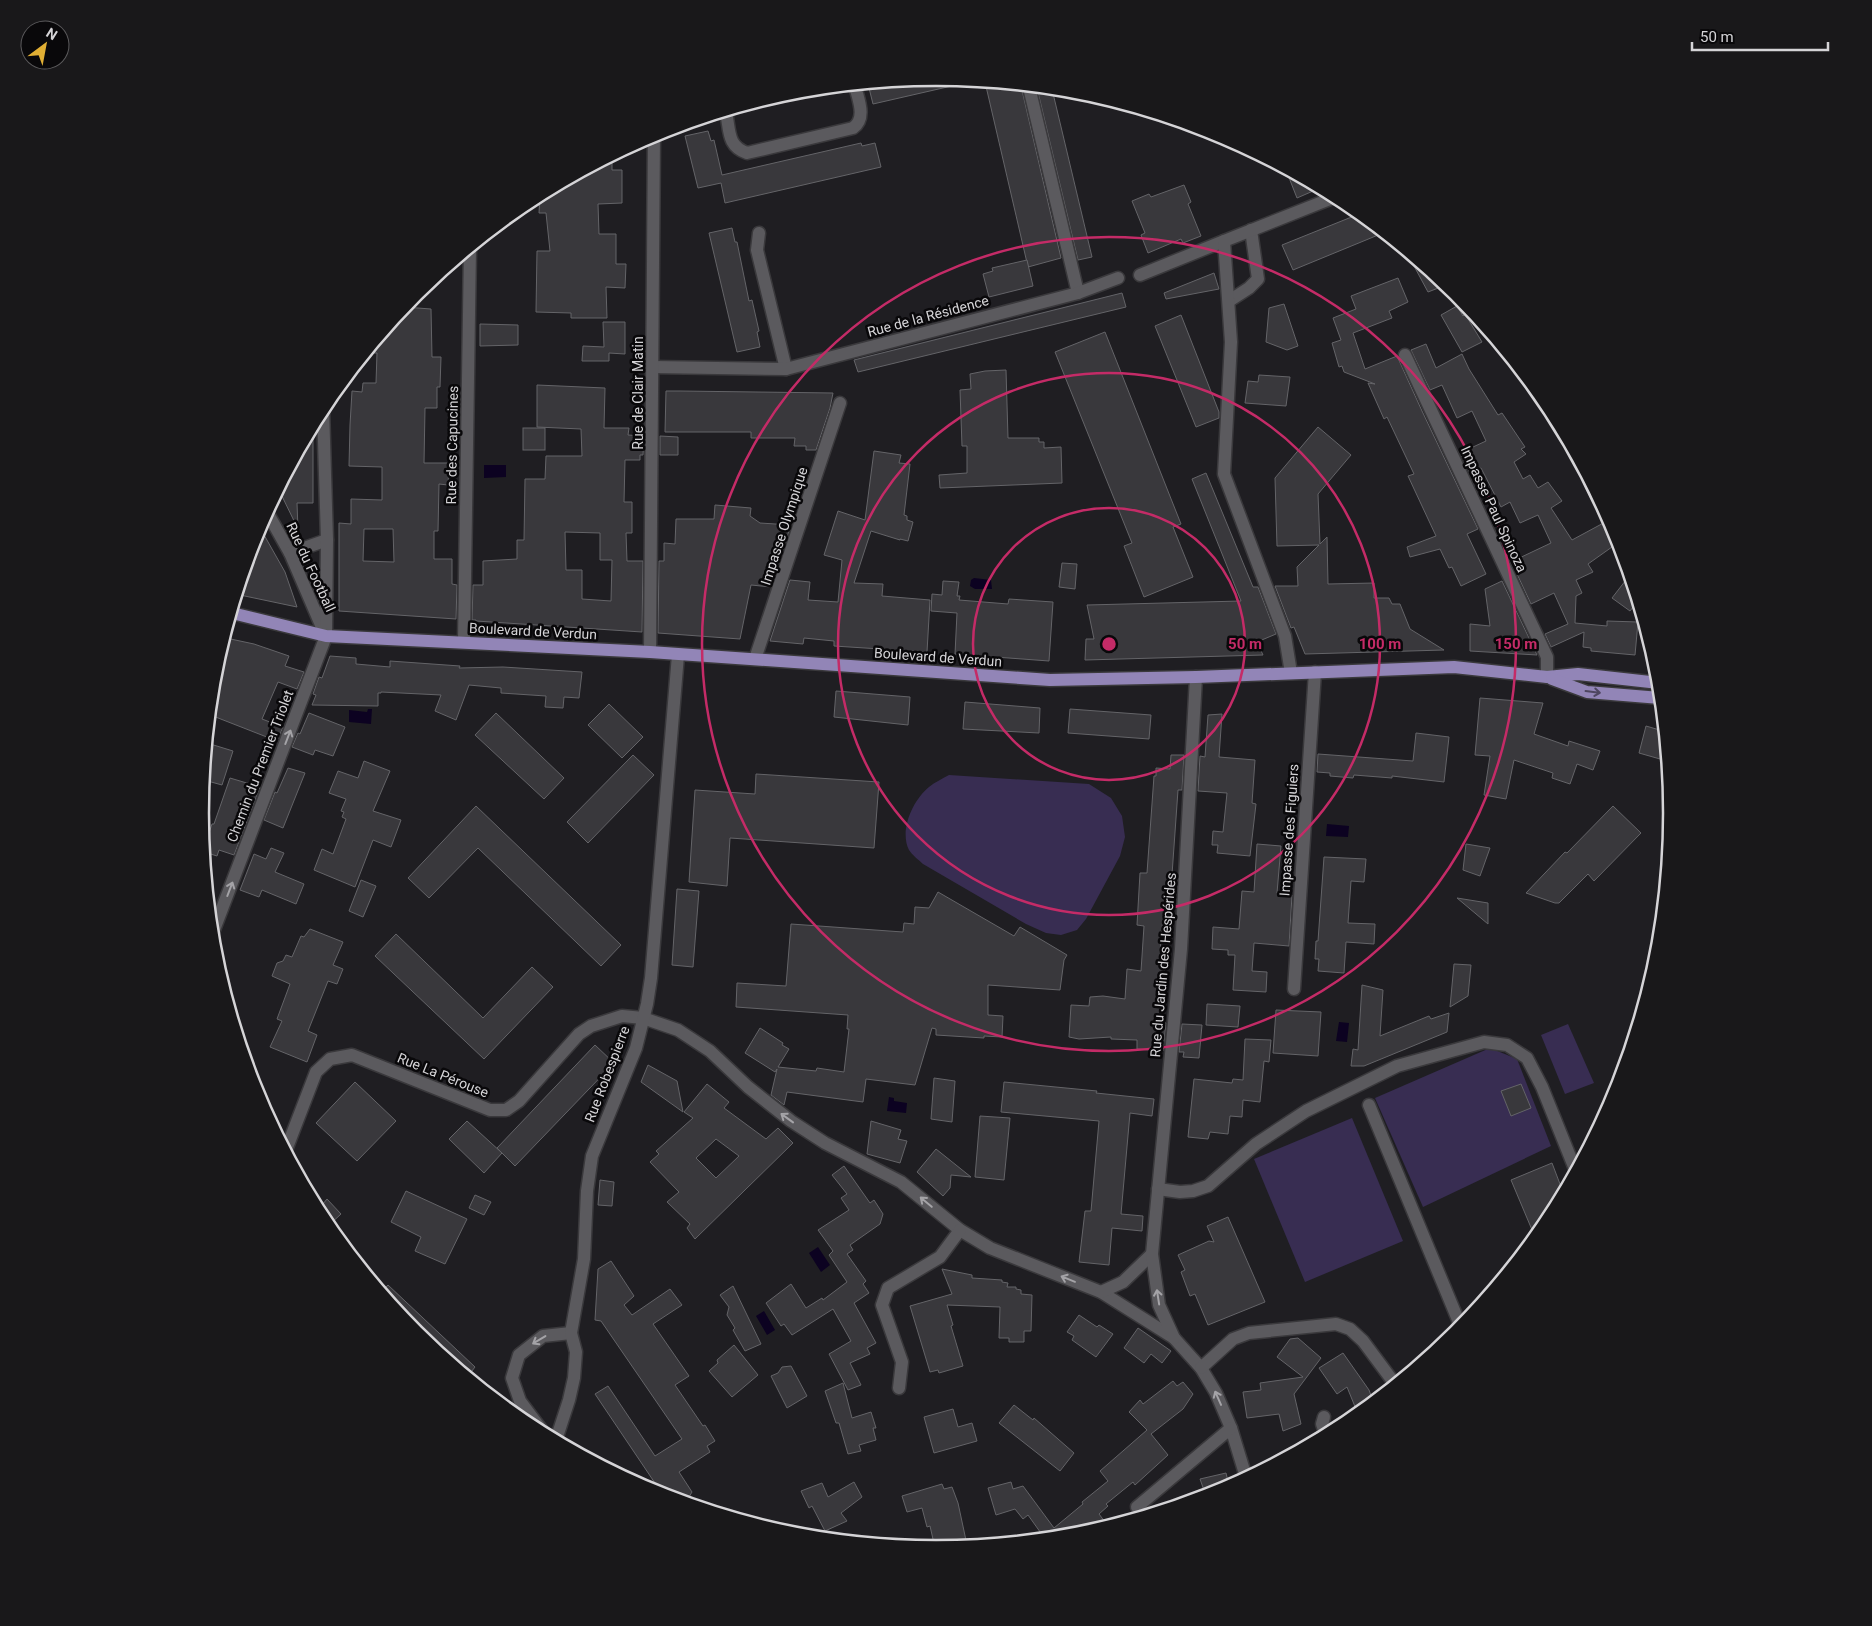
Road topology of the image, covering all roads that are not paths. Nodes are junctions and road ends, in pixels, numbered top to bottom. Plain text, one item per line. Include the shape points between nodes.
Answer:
1 (856, 91) edge
2 (1030, 92) edge
3 (727, 117) edge
4 (654, 144) edge
5 (1325, 200) edge
6 (1251, 230) junction
7 (759, 233) dead end
8 (1224, 241) junction
9 (470, 256) edge
10 (1140, 275) dead end
11 (1118, 278) dead end
12 (1078, 293) junction
13 (1228, 301) junction
14 (1405, 355) dead end
15 (653, 367) junction
16 (786, 369) junction
17 (840, 403) dead end
18 (323, 423) edge
19 (272, 520) edge
20 (327, 540) junction
21 (290, 553) junction
22 (237, 614) edge
23 (326, 636) junction
24 (464, 642) junction
25 (650, 652) junction
26 (678, 655) junction
27 (755, 658) junction
28 (1315, 672) junction
29 (1292, 673) junction
30 (1196, 677) junction
31 (1547, 677) junction
32 (1651, 682) edge
33 (1654, 697) edge
34 (217, 921) edge
35 (1294, 989) dead end
36 (643, 1018) junction
37 (1369, 1105) dead end
38 (289, 1143) edge
39 (1572, 1163) edge
40 (1158, 1189) junction
41 (960, 1230) junction
42 (1152, 1254) junction
43 (1101, 1292) junction
44 (1458, 1319) edge
45 (571, 1333) junction
46 (1174, 1338) junction
47 (1201, 1368) junction
48 (1391, 1379) edge
49 (898, 1388) dead end
50 (532, 1417) edge
51 (1324, 1417) dead end
52 (1323, 1427) edge
53 (1231, 1428) junction
54 (557, 1432) edge
55 (1244, 1471) edge
56 (1137, 1508) dead end

1 - 3 street via 861,116 853,128 747,153 732,144
2 - 12 street
4 - 15 street, Rue de Clair Matin
5 - 6 street
6 - 8 street
6 - 13 street via 1258,279
7 - 16 street via 757,250
8 - 10 street
8 - 13 street
9 - 24 street, Rue des Capucines
11 - 12 street, Rue de la Résidence
12 - 16 street, Rue de la Résidence
13 - 29 street via 1231,342 1224,474 1285,636
14 - 31 street, Impasse Paul Spinoza via 1547,657
15 - 16 street, Rue de la Résidence
15 - 25 street, Rue de Clair Matin
17 - 27 street, Impasse Olympique
18 - 20 street
19 - 21 street, Rue du Football
20 - 21 street
20 - 23 street
21 - 23 street, Rue du Football
22 - 23 main road, Boulevard de Verdun
23 - 24 main road, Boulevard de Verdun
34 -> 23 street, Chemin du Premier Triolet
24 - 25 main road, Boulevard de Verdun
25 - 26 main road, Boulevard de Verdun
26 - 27 main road, Boulevard de Verdun
26 - 36 street, Rue Robespierre via 651,978
27 - 30 main road, Boulevard de Verdun via 1050,680
28 - 29 main road, Boulevard de Verdun
28 - 31 main road, Boulevard de Verdun via 1454,667
28 - 35 street, Impasse des Figuiers
29 - 30 main road, Boulevard de Verdun
30 - 40 street, Rue du Jardin des Hespérides via 1181,949
31 - 32 main road, Boulevard de Verdun via 1578,674
31 -> 33 main road, Boulevard de Verdun via 1588,692
36 - 38 street, Rue La Pérouse via 622,1016 590,1026 519,1101 506,1110 490,1110 352,1055 330,1059 316,1072
41 -> 36 street, Rue La Pérouse via 901,1182 791,1121 697,1041 678,1030
36 - 45 street, Rue Robespierre via 632,1059 592,1156 584,1259
37 - 44 street
39 - 40 street via 1527,1058 1507,1045 1484,1042 1397,1066 1306,1111 1256,1144 1208,1186 1180,1192
40 - 42 street, Rue du Jardin des Hespérides
43 -> 41 street, Rue La Pérouse via 990,1248
41 - 49 street via 940,1257 888,1288 882,1305 902,1362
42 - 43 street via 1123,1282
46 -> 42 street, Rue du Jardin des Hespérides via 1159,1305
43 - 46 street, Rue La Pérouse
45 -> 50 street via 544,1336 519,1355 512,1378 520,1401
45 - 54 street, Rue Robespierre via 576,1352 574,1378
46 - 47 street
47 - 48 street via 1233,1339 1249,1333 1336,1324 1350,1329 1363,1341
53 -> 47 street via 1216,1392
51 - 52 street
53 - 55 street
53 - 56 street

